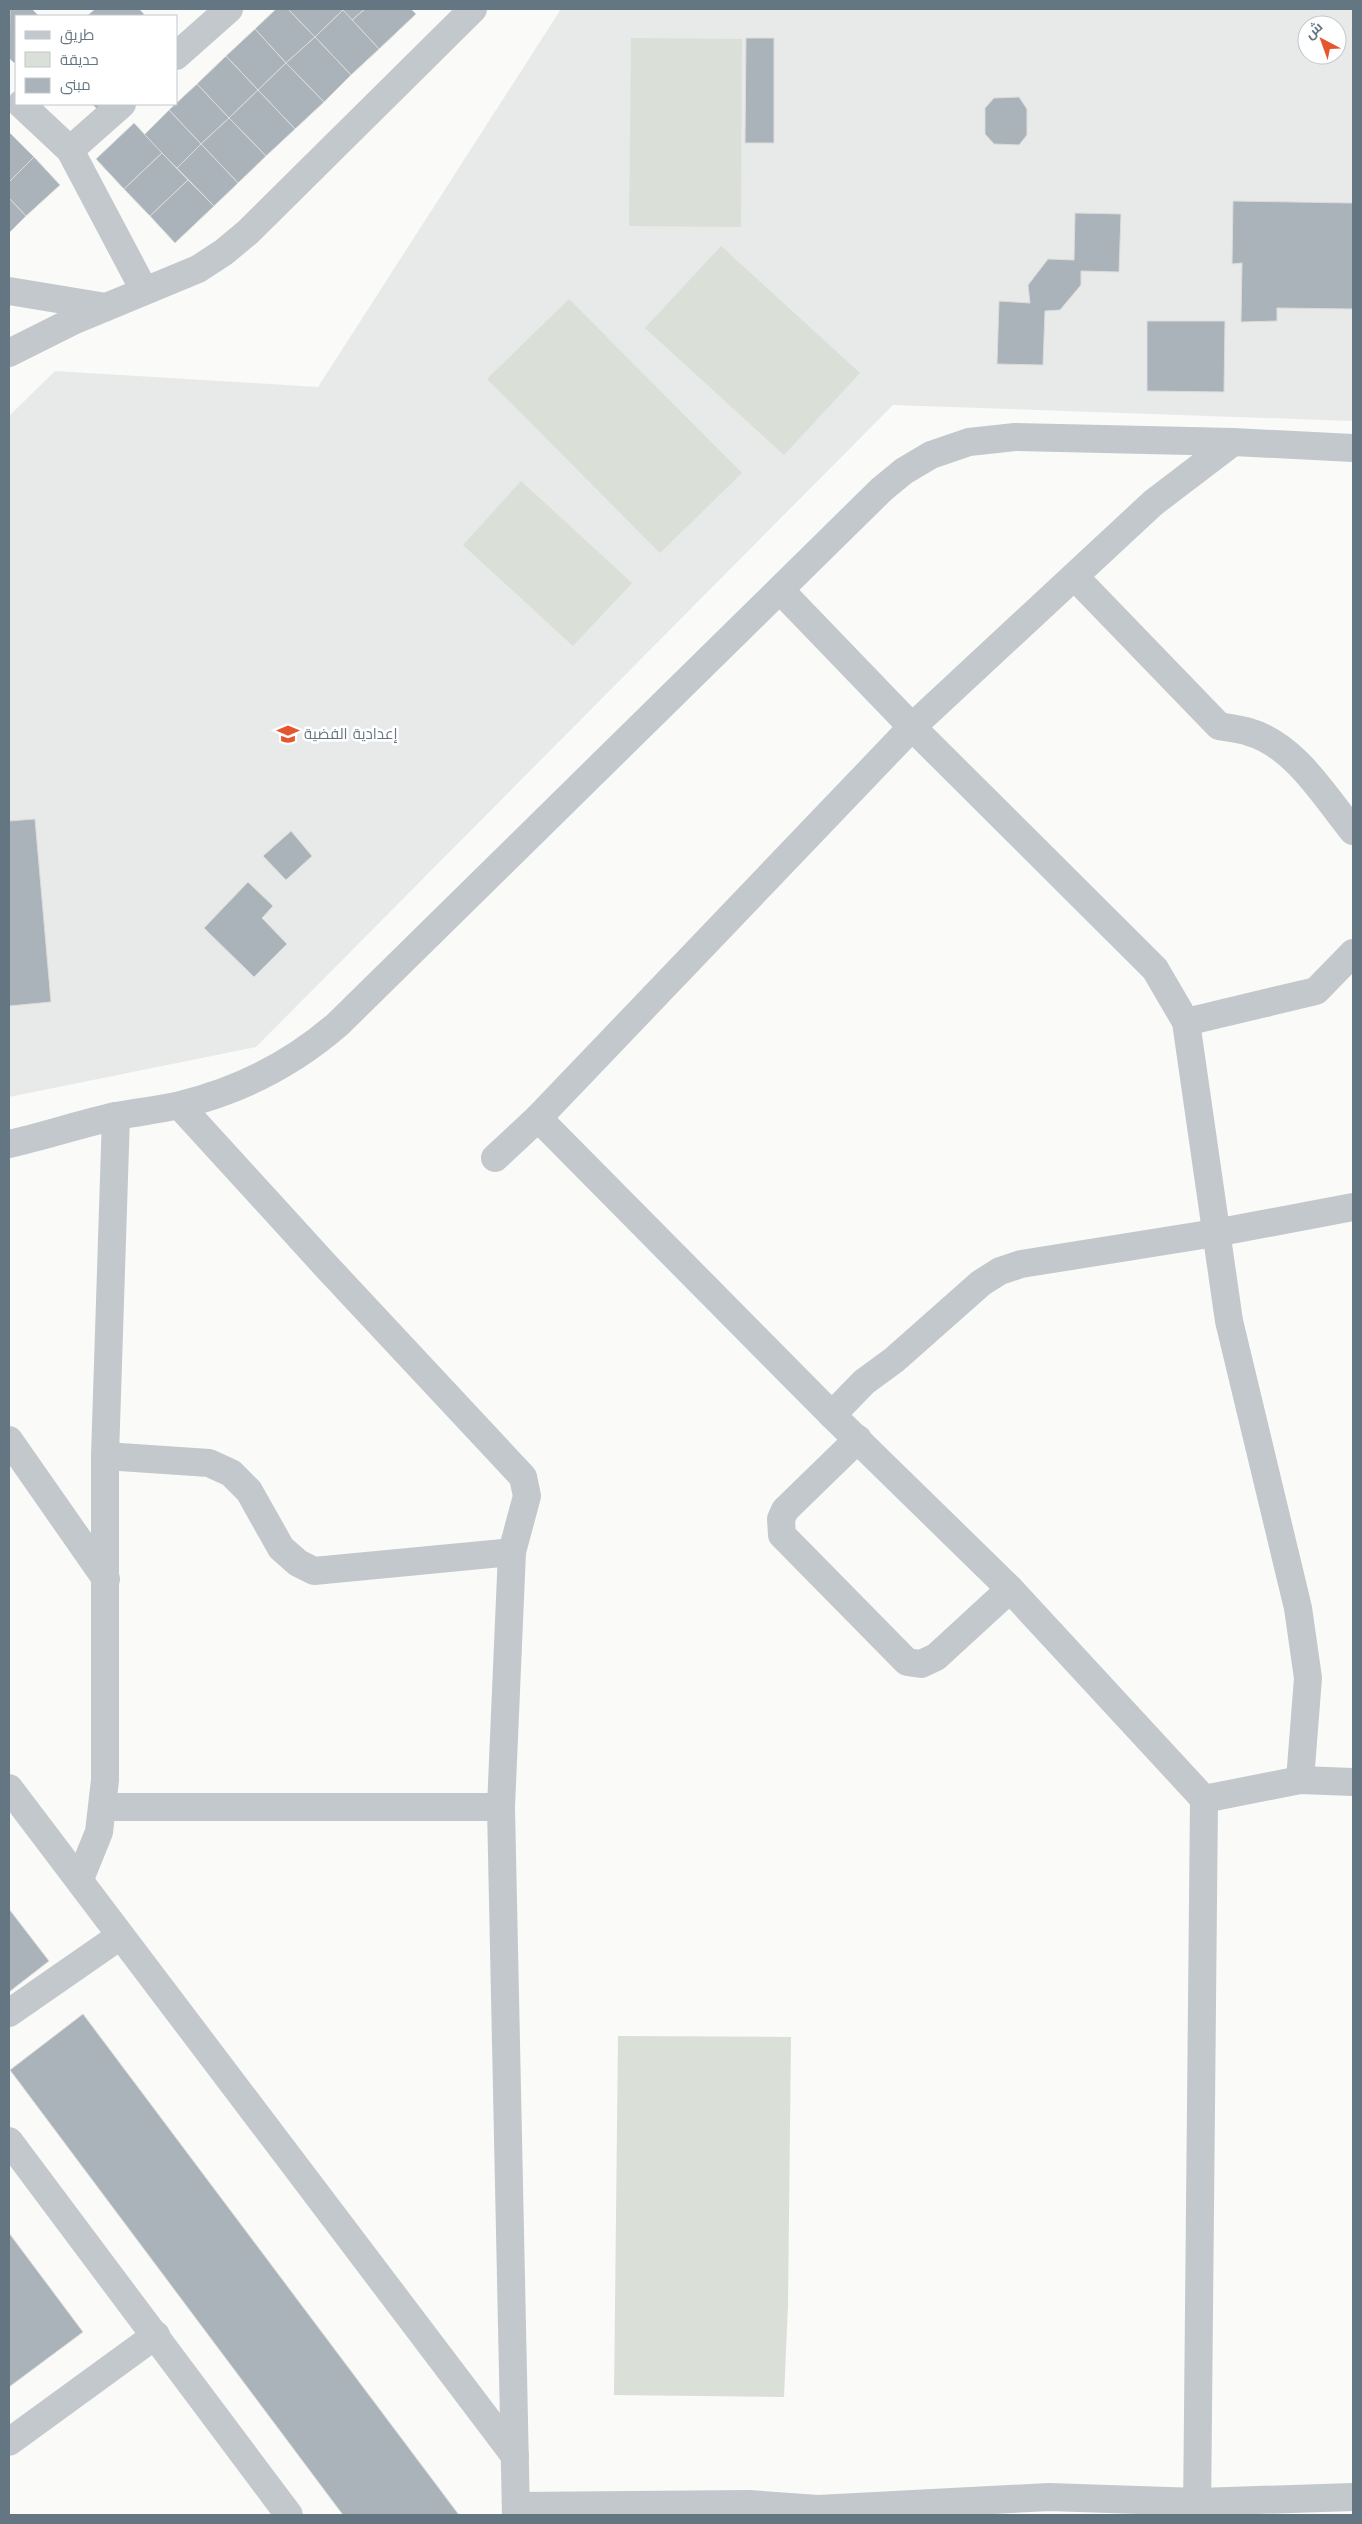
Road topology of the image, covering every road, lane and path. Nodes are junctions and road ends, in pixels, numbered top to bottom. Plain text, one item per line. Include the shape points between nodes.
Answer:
1 (229, 9) edge
2 (462, 12) edge
3 (178, 54) edge
4 (22, 105) edge
5 (121, 105) edge
6 (70, 150) junction
7 (144, 290) junction
8 (9, 291) edge
9 (106, 307) junction
10 (9, 353) edge
11 (1232, 442) junction
12 (1353, 448) edge
13 (1076, 577) junction
14 (781, 591) junction
15 (912, 727) junction
16 (1353, 831) edge
17 (1353, 953) edge
18 (1186, 1022) junction
19 (180, 1106) junction
20 (116, 1116) junction
21 (538, 1118) junction
22 (9, 1144) edge
23 (495, 1158) dead end
24 (1353, 1207) edge
25 (1215, 1233) junction
26 (832, 1415) junction
27 (858, 1439) junction
28 (9, 1440) edge
29 (104, 1456) junction
30 (512, 1552) junction
31 (106, 1579) junction
32 (1010, 1589) junction
33 (1300, 1780) junction
34 (1353, 1782) edge
35 (9, 1788) edge
36 (1204, 1799) junction
37 (103, 1807) junction
38 (501, 1807) junction
39 (80, 1879) junction
40 (120, 1936) junction
41 (9, 2013) edge
42 (9, 2141) edge
43 (156, 2335) junction
44 (9, 2442) edge
45 (515, 2456) junction
46 (1353, 2497) edge
47 (1049, 2506) edge
48 (1198, 2509) edge
49 (749, 2510) edge
50 (516, 2511) edge
51 (818, 2512) edge
52 (289, 2515) edge

1 - 3 street
2 - 7 street via 248,232 198,269
4 - 6 street
5 - 6 street
6 - 7 street
7 - 9 street
8 - 9 street
9 - 10 street
11 - 12 street
11 - 13 street via 1153,503
11 - 14 street via 1015,437 969,442 931,455 904,471
13 - 15 street
13 - 16 street via 1219,726 1251,732 1282,749
14 - 15 street
14 - 19 street via 311,1048 262,1076
15 - 18 street via 1155,969
15 - 21 street
17 - 18 street via 1316,990
18 - 25 street
19 - 20 street
19 - 30 street via 524,1477 527,1496
20 - 22 street
20 - 29 street
21 - 23 street
21 - 26 street
24 - 25 street
25 - 26 street via 1030,1263 1000,1271 981,1283 894,1360 864,1382
25 - 33 street via 1229,1321 1298,1608 1308,1678
26 - 27 street
27 - 32 street
27 - 32 street via 785,1510 781,1519 782,1535 906,1662 921,1664 936,1657
28 - 31 street
29 - 30 street via 209,1463 231,1473 248,1491 281,1548 298,1563 314,1571
29 - 31 street
30 - 38 street
31 - 37 street
32 - 36 street
33 - 34 street
33 - 36 street
35 - 39 street
36 - 48 street
37 - 38 street
37 - 39 street via 99,1832
38 - 45 street
39 - 40 street
40 - 41 street
40 - 45 street
42 - 43 street
43 - 44 street
43 - 52 street
45 - 50 street
46 - 48 street
47 - 48 street
47 - 51 street
49 - 50 street
49 - 51 street

